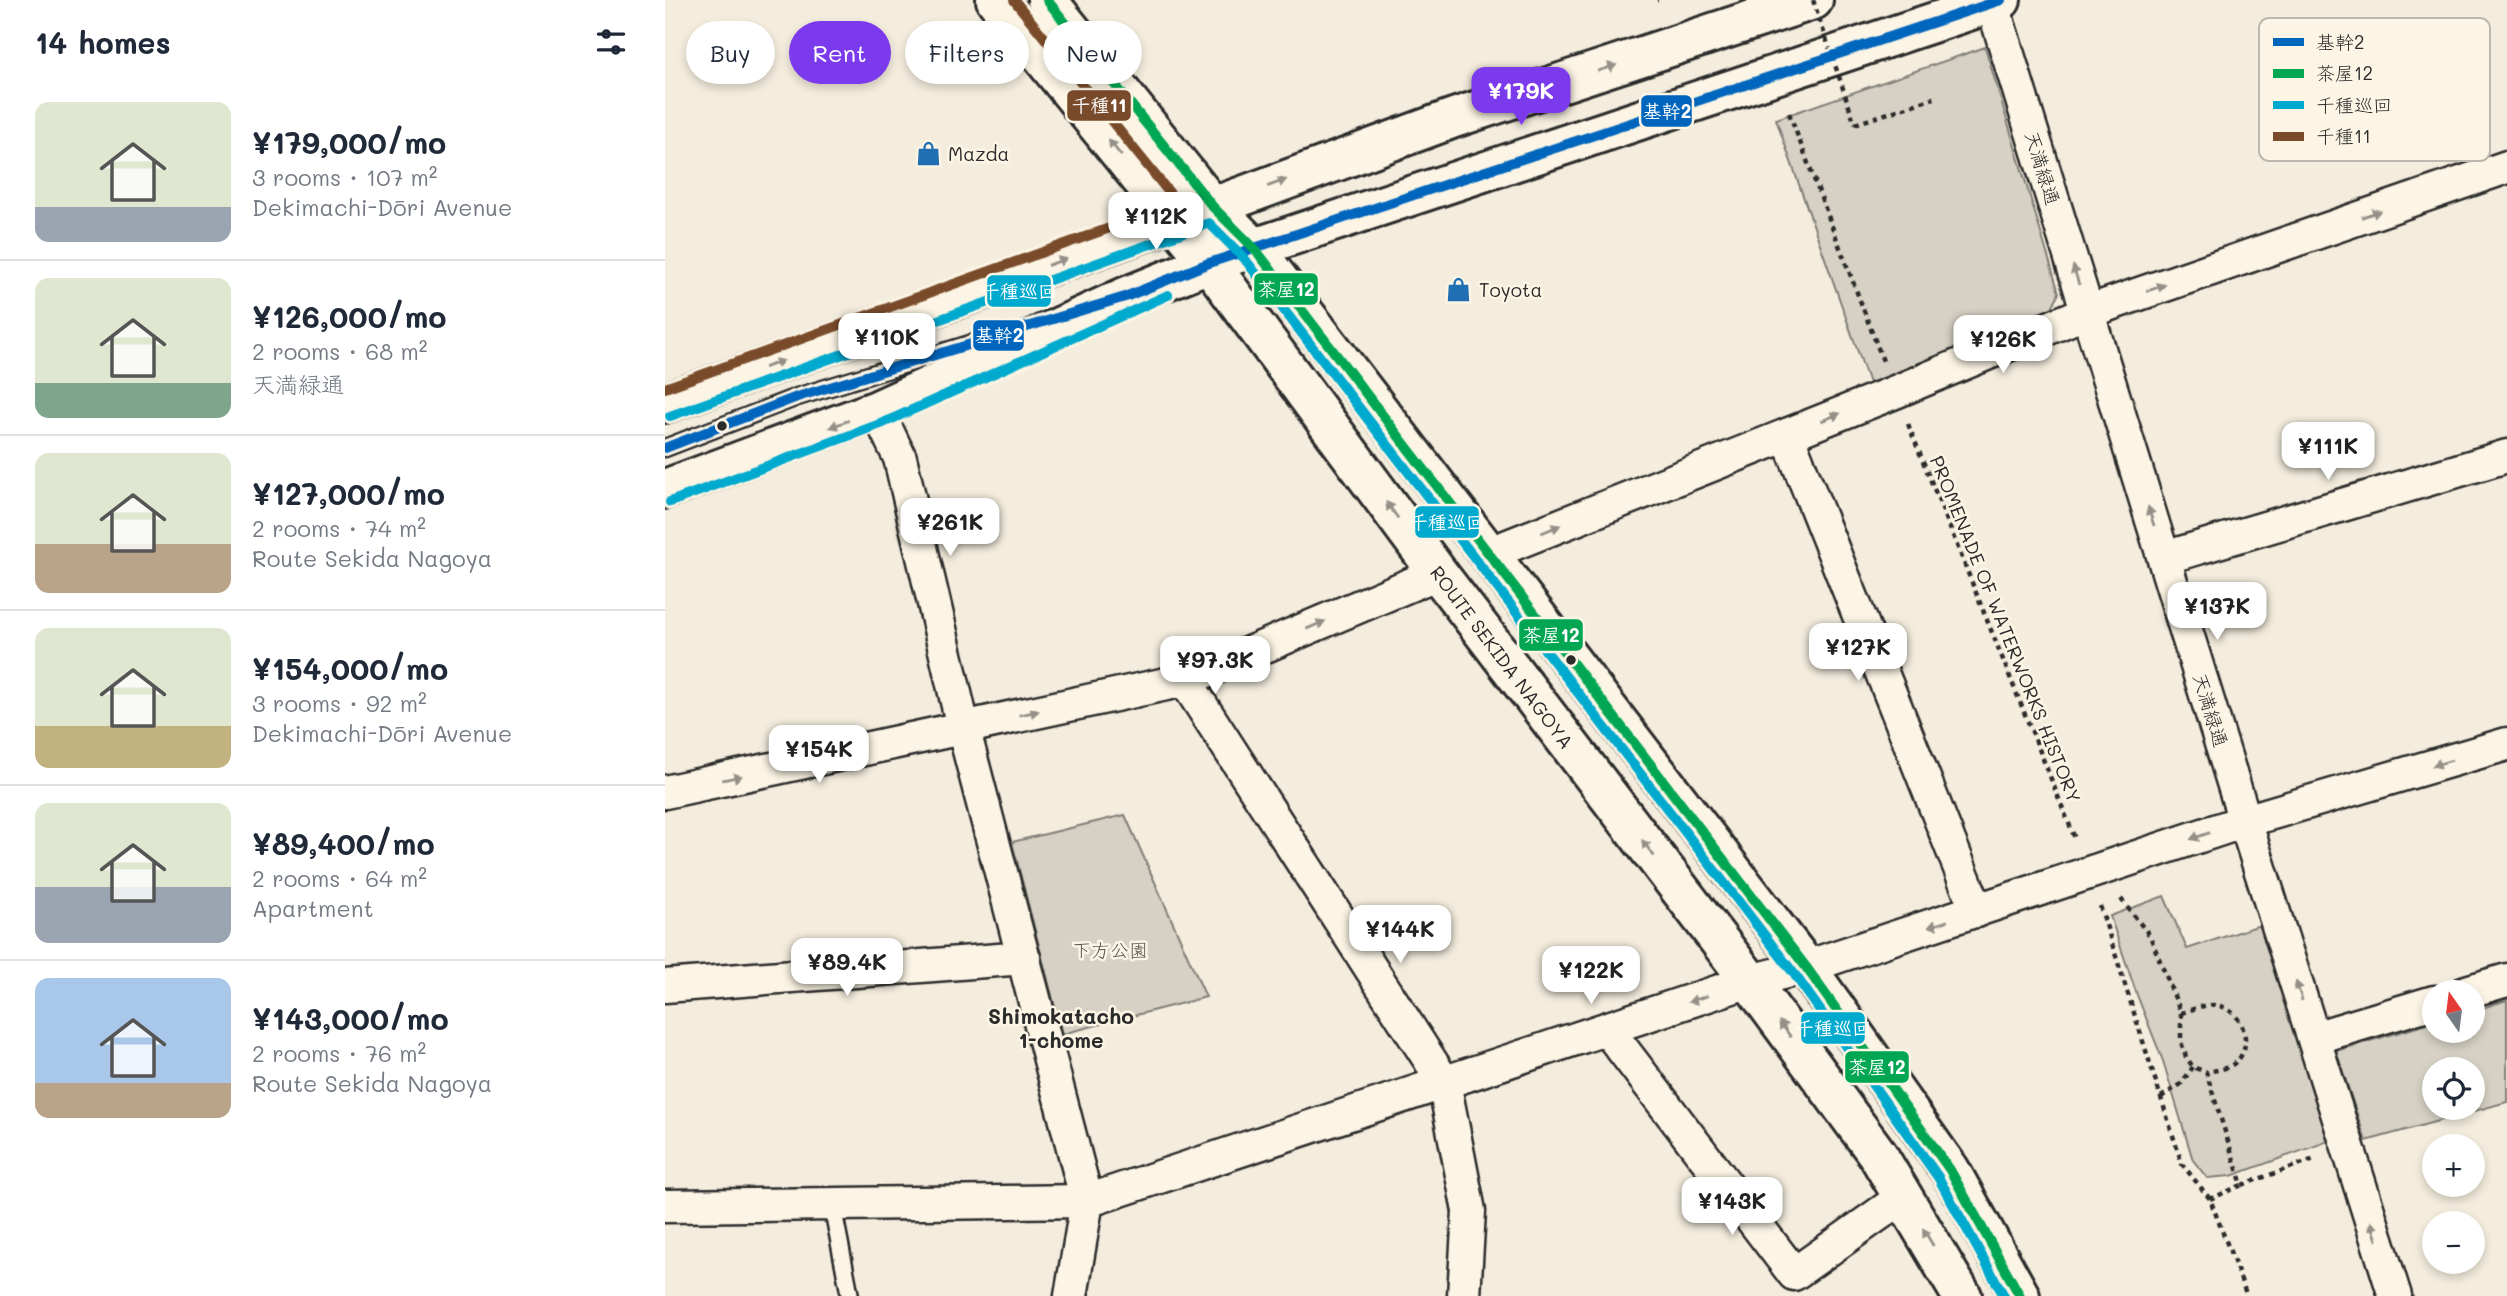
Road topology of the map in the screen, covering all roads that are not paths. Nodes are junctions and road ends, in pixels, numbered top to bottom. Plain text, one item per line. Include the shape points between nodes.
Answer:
1 (996, 0) edge
2 (1047, 0) edge
3 (1813, 0) edge
4 (1996, 1) edge
5 (2507, 167) edge
6 (1213, 207) junction
7 (1173, 220) junction
8 (1255, 249) junction
9 (1209, 263) junction
10 (1125, 297) junction
11 (2087, 312) junction
12 (710, 387) junction
13 (665, 402) edge
14 (877, 410) junction
15 (665, 414) edge
16 (1787, 435) junction
17 (665, 447) edge
18 (2507, 456) edge
19 (665, 489) edge
20 (1488, 554) junction
21 (2164, 558) junction
22 (1438, 573) junction
23 (1185, 680) junction
24 (963, 727) junction
25 (2507, 744) edge
26 (665, 792) edge
27 (2245, 821) junction
28 (1977, 911) junction
29 (1024, 958) junction
30 (1806, 967) junction
31 (2507, 980) edge
32 (1750, 981) junction
33 (665, 986) edge
34 (2485, 986) edge
35 (2422, 1006) edge
36 (1607, 1029) junction
37 (2314, 1038) junction
38 (1444, 1082) junction
39 (1903, 1197) junction
40 (1087, 1202) junction
41 (832, 1204) junction
42 (665, 1206) edge
43 (850, 1296) edge
44 (1071, 1296) edge
45 (1464, 1296) edge
46 (1962, 1296) edge
47 (2019, 1296) edge
48 (2395, 1296) edge

7 -> 1 main road, ROUTE SEKIDA NAGOYA
2 - 6 main road
6 -> 3 main road via 1454,118
4 - 8 main road
11 -> 4 street, 天満緑通
11 -> 5 street
6 - 7 main road
6 - 8 main road
7 - 9 main road, ROUTE SEKIDA NAGOYA
12 -> 7 main road
8 - 9 main road
8 - 20 main road
9 - 10 main road
22 -> 9 main road, ROUTE SEKIDA NAGOYA
10 - 14 main road
10 - 17 lane via 797,397
16 -> 11 street
21 -> 11 street, 天満緑通
12 - 13 main road
12 - 15 lane
14 -> 19 main road
14 - 24 street via 900,458
20 -> 16 street
16 - 28 street
18 - 21 street
20 - 30 main road
21 - 27 street, 天満緑通
23 -> 22 street
32 -> 22 main road, ROUTE SEKIDA NAGOYA
24 -> 23 street
23 - 38 street
26 -> 24 street
24 - 29 street
25 -> 27 street
27 -> 28 street
37 -> 27 street, 天満緑通
28 -> 30 street
29 - 33 street
29 - 40 street
30 - 32 street
30 - 47 main road via 1950,1170
31 - 34 street
32 -> 36 street
39 -> 32 main road, ROUTE SEKIDA NAGOYA via 1878,1155
35 - 37 street
36 - 38 street
36 - 39 street via 1794,1274
48 -> 37 street, 天満緑通
38 - 40 street
38 - 45 street via 1469,1211
46 -> 39 main road, ROUTE SEKIDA NAGOYA
40 - 41 street
40 - 44 street
41 - 42 street
41 - 43 lane

